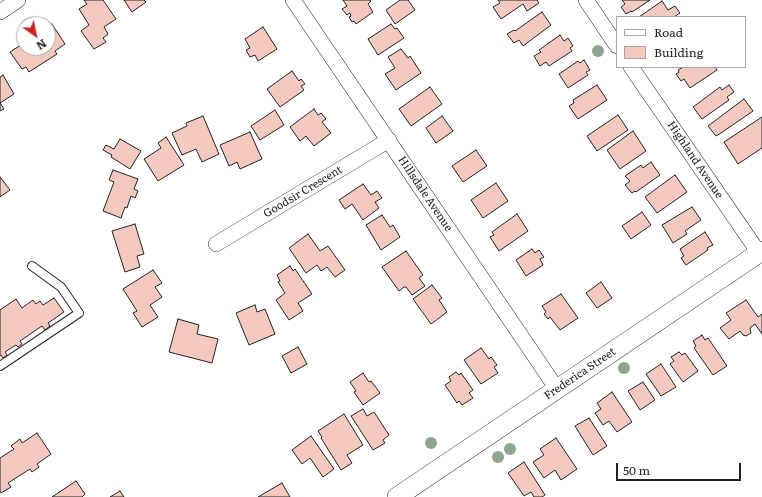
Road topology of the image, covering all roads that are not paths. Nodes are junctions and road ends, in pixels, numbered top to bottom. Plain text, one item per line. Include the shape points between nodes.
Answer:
1 (293, 0) edge
2 (586, 0) edge
3 (16, 2) edge
4 (0, 12) edge
5 (616, 45) edge
6 (633, 68) edge
7 (389, 140) junction
8 (216, 244) dead end
9 (760, 252) edge
10 (32, 266) dead end
11 (0, 366) edge
12 (557, 389) junction
13 (397, 497) edge

1 - 7 street, Hillsdale Avenue
2 - 5 street
3 - 4 street
6 - 9 street, Highland Avenue
7 - 8 street, Goodsir Crescent
7 - 12 street, Hillsdale Avenue
9 - 12 street, Frederica Street
10 - 11 lane via 61,287 79,313
12 - 13 street, Frederica Street

